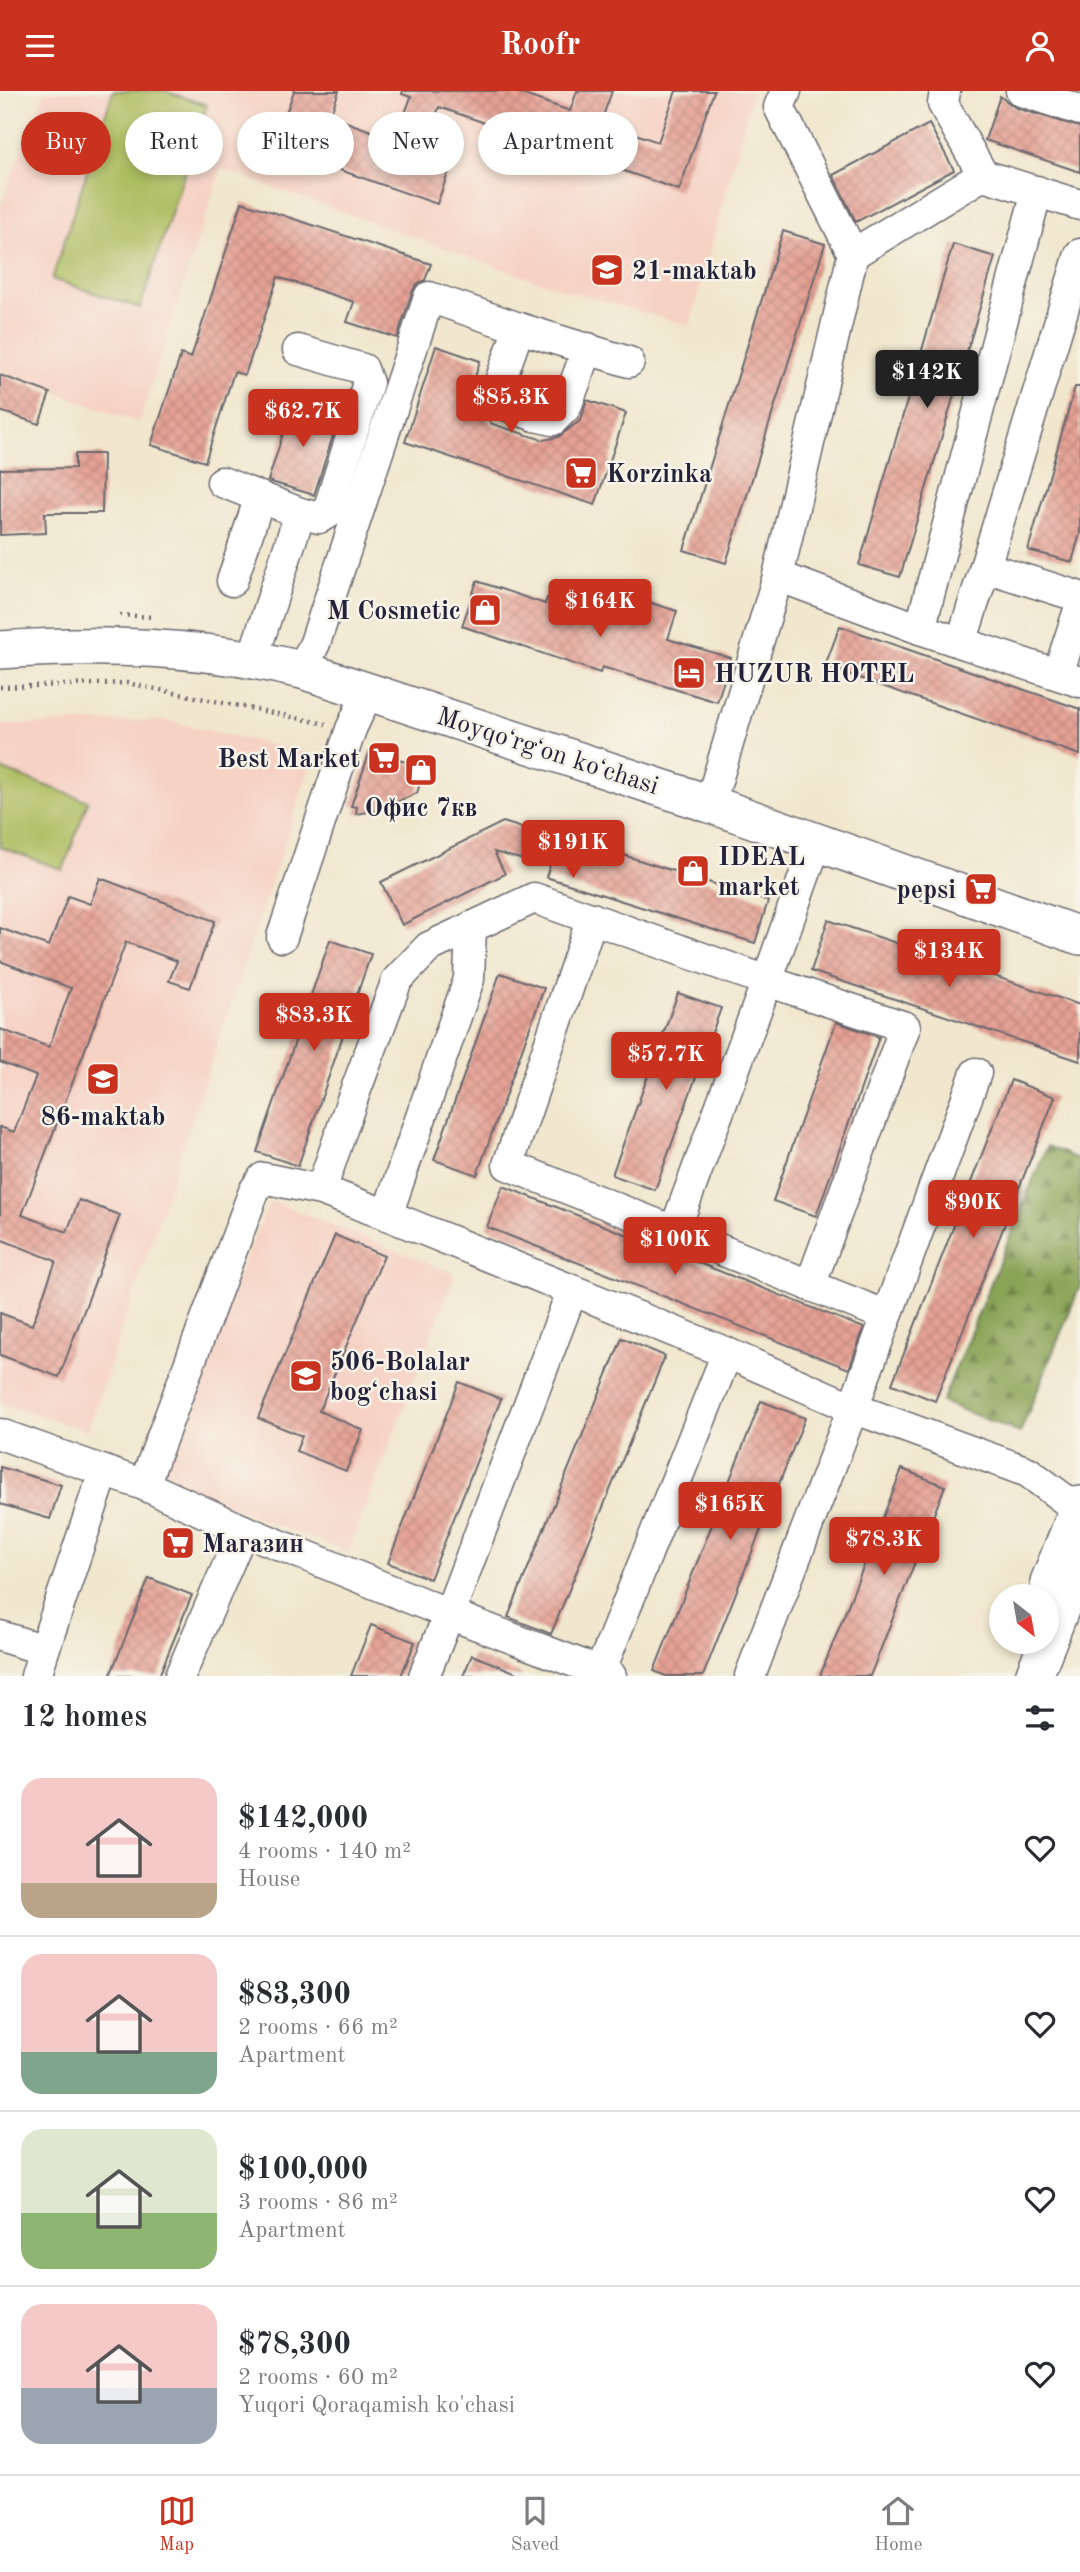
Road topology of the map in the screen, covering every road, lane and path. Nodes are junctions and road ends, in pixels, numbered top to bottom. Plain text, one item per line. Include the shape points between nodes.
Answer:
1 (786, 91) edge
2 (945, 91) edge
3 (1021, 91) edge
4 (1080, 110) edge
5 (983, 175) junction
6 (1037, 191) junction
7 (1080, 205) edge
8 (853, 254) junction
9 (1080, 254) edge
10 (519, 328) junction
11 (588, 348) junction
12 (298, 350) dead end
13 (629, 362) dead end
14 (222, 482) dead end
15 (260, 497) junction
16 (300, 513) junction
17 (985, 567) junction
18 (778, 576) junction
19 (232, 581) dead end
20 (1080, 597) edge
21 (1080, 607) edge
22 (920, 629) junction
23 (961, 643) junction
24 (0, 650) edge
25 (253, 659) junction
26 (302, 670) junction
27 (1069, 678) edge
28 (0, 687) edge
29 (369, 690) junction
30 (351, 729) junction
31 (710, 804) junction
32 (816, 843) junction
33 (592, 918) junction
34 (471, 927) junction
35 (1080, 936) edge
36 (282, 937) dead end
37 (767, 981) junction
38 (976, 1073) dead end
39 (321, 1190) junction
40 (387, 1215) junction
41 (674, 1232) junction
42 (810, 1286) junction
43 (572, 1291) junction
44 (887, 1316) junction
45 (727, 1353) junction
46 (853, 1408) junction
47 (0, 1434) edge
48 (104, 1471) junction
49 (144, 1485) junction
50 (1079, 1508) edge
51 (243, 1530) junction
52 (1080, 1559) edge
53 (1049, 1584) edge
54 (449, 1614) junction
55 (0, 1636) edge
56 (1021, 1654) edge
57 (40, 1663) edge
58 (605, 1674) edge
59 (180, 1676) edge
60 (424, 1676) edge
61 (750, 1676) edge
62 (1012, 1676) edge
63 (1034, 1676) edge

1 - 8 lane via 779,107
2 - 5 lane via 943,104
3 - 4 lane
5 - 6 lane
5 - 8 lane
6 - 7 lane
6 - 22 lane
8 - 18 lane
9 - 17 lane
10 - 11 lane
10 - 11 lane via 496,393 498,401 535,416 553,420 566,407
10 - 26 lane via 429,297 315,643
11 - 13 lane
12 - 16 lane via 363,369 368,383 327,514 319,518
14 - 15 lane
15 - 16 lane
15 - 19 lane
16 - 25 lane
17 - 20 lane
17 - 23 lane
18 - 22 lane
18 - 31 lane
21 - 27 lane
22 - 23 lane
23 - 27 lane
24 - 25 main road, Moyqoʻrgʻon koʻchasi via 131,646
25 - 26 main road, Moyqoʻrgʻon koʻchasi
26 - 29 main road, Moyqoʻrgʻon koʻchasi
28 - 30 path via 127,683
29 - 30 lane
29 - 31 main road, Moyqoʻrgʻon koʻchasi
30 - 36 lane
31 - 32 main road, Moyqoʻrgʻon koʻchasi
32 - 35 main road, Moyqoʻrgʻon koʻchasi
32 - 37 lane
33 - 34 lane via 534,898
33 - 37 lane
33 - 41 lane via 508,1165
34 - 39 lane via 429,947 397,980
34 - 40 lane via 469,979
37 - 41 lane
37 - 42 lane via 905,1027
38 - 44 lane
39 - 40 lane
39 - 49 lane via 263,1178 254,1191
40 - 43 lane
41 - 42 lane
42 - 44 lane
43 - 45 lane
43 - 54 lane
44 - 46 lane
45 - 46 lane
45 - 58 lane
46 - 50 lane via 1028,1472
46 - 61 lane
47 - 48 lane
48 - 49 lane
48 - 57 lane
49 - 51 lane
50 - 53 main road
51 - 54 lane
51 - 59 lane
52 - 63 main road
54 - 58 lane
54 - 60 lane
55 - 57 lane
56 - 62 main road

